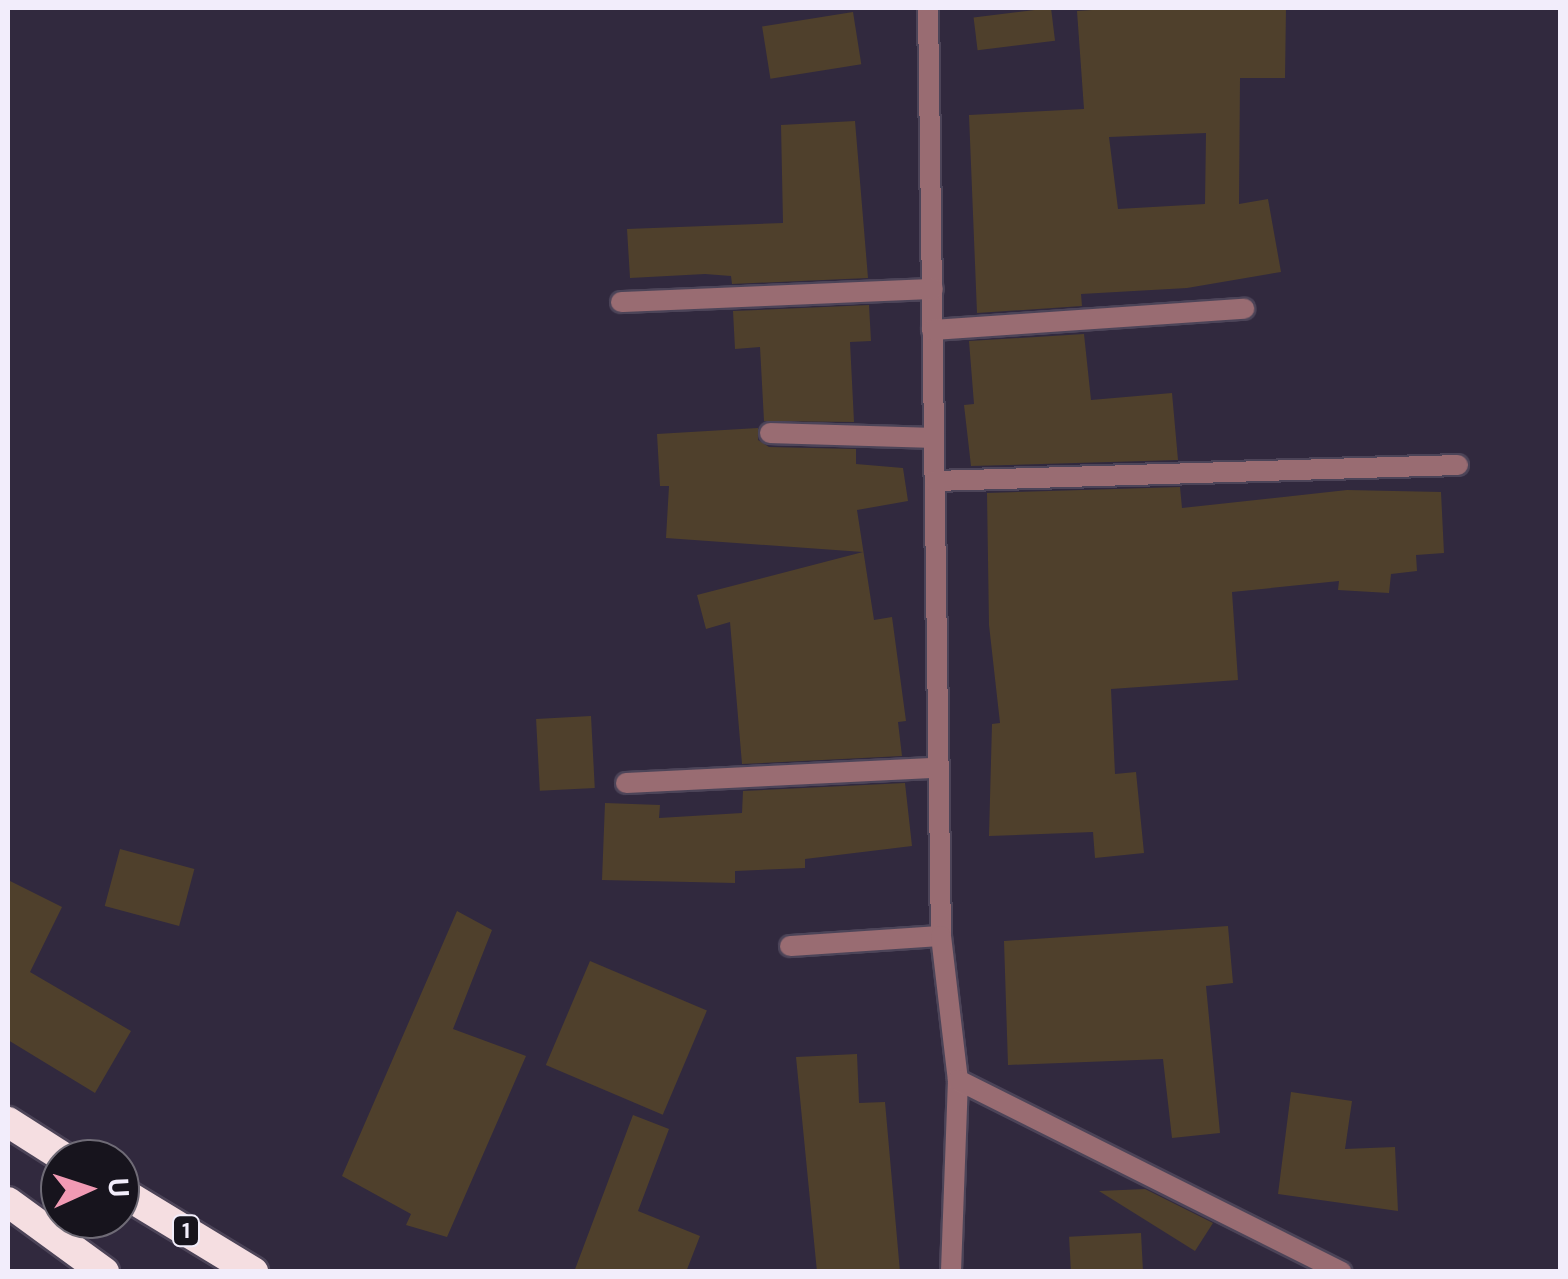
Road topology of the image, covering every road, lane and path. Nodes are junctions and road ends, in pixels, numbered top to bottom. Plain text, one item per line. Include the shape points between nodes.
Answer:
1 (928, 8) edge
2 (932, 289) junction
3 (621, 302) dead end
4 (1244, 309) dead end
5 (932, 330) junction
6 (770, 433) dead end
7 (934, 438) junction
8 (1458, 465) dead end
9 (934, 481) junction
10 (937, 768) junction
11 (626, 783) dead end
12 (942, 936) junction
13 (790, 946) dead end
14 (958, 1080) junction
15 (8, 1122) edge
16 (40, 1142) edge
17 (8, 1202) edge
18 (140, 1204) edge
19 (104, 1272) edge
20 (253, 1272) edge
21 (951, 1272) edge
22 (1342, 1272) edge

1 - 2 street
2 - 3 street
2 - 5 street
4 - 5 street
5 - 7 street
6 - 7 street
7 - 9 street
8 - 9 street
9 - 10 street
10 - 11 street
10 - 12 street
12 - 13 street
12 - 14 street
14 - 21 street
14 - 22 street
15 - 16 highway
17 - 19 highway
18 - 20 highway, 1

